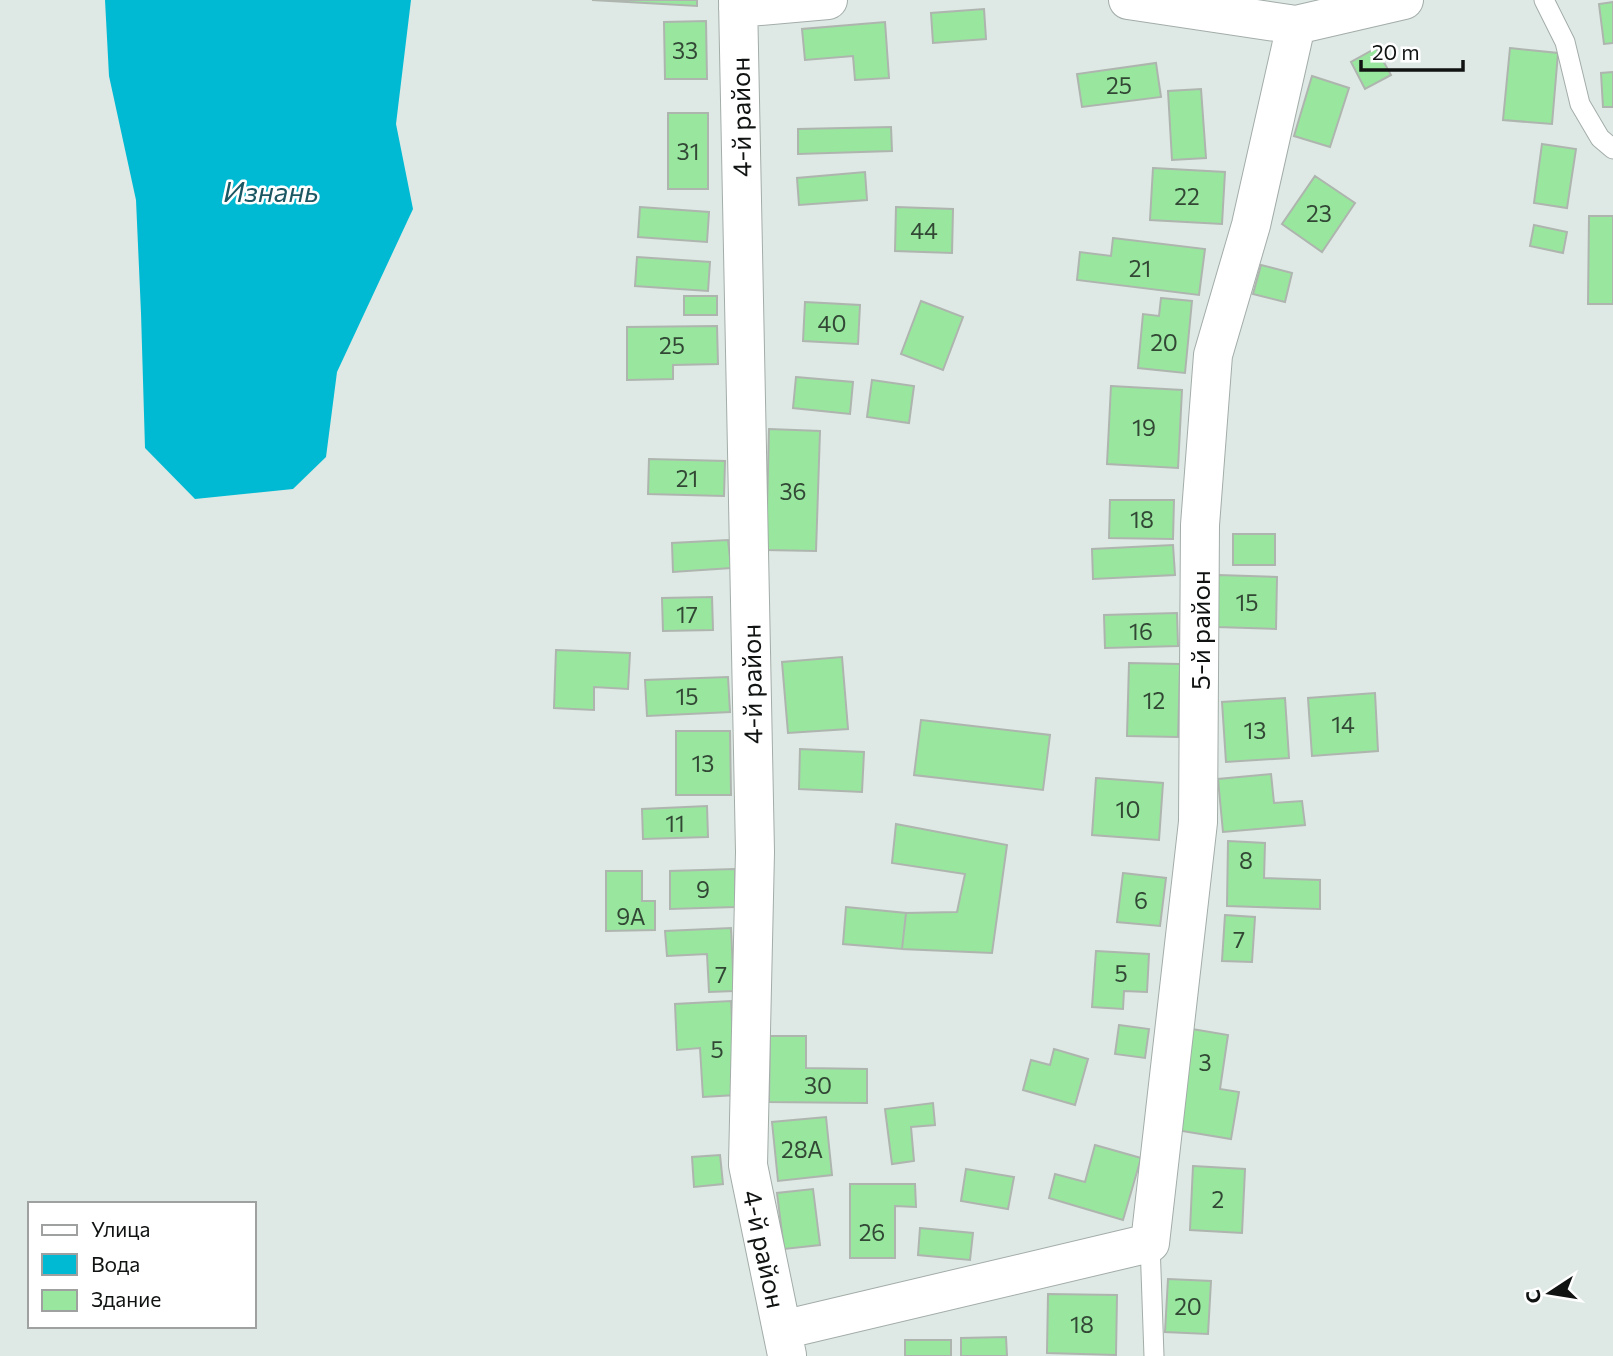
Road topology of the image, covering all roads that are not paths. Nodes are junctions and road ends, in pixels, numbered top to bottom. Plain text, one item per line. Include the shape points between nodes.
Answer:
1 (828, 0) edge
2 (1129, 0) edge
3 (1405, 0) edge
4 (1544, 0) edge
5 (738, 4) edge
6 (1296, 25) junction
7 (1613, 149) edge
8 (1150, 1242) junction
9 (785, 1343) edge
10 (1154, 1356) edge

1 - 5 street, 4-й район
2 - 6 street
3 - 6 street
4 - 7 lane via 1565,42 1580,104 1600,138
5 - 9 street, 4-й район via 755,852 748,1165
6 - 8 street, 5-й район via 1251,225 1213,355 1200,525 1198,822
8 - 9 street
8 - 10 lane

